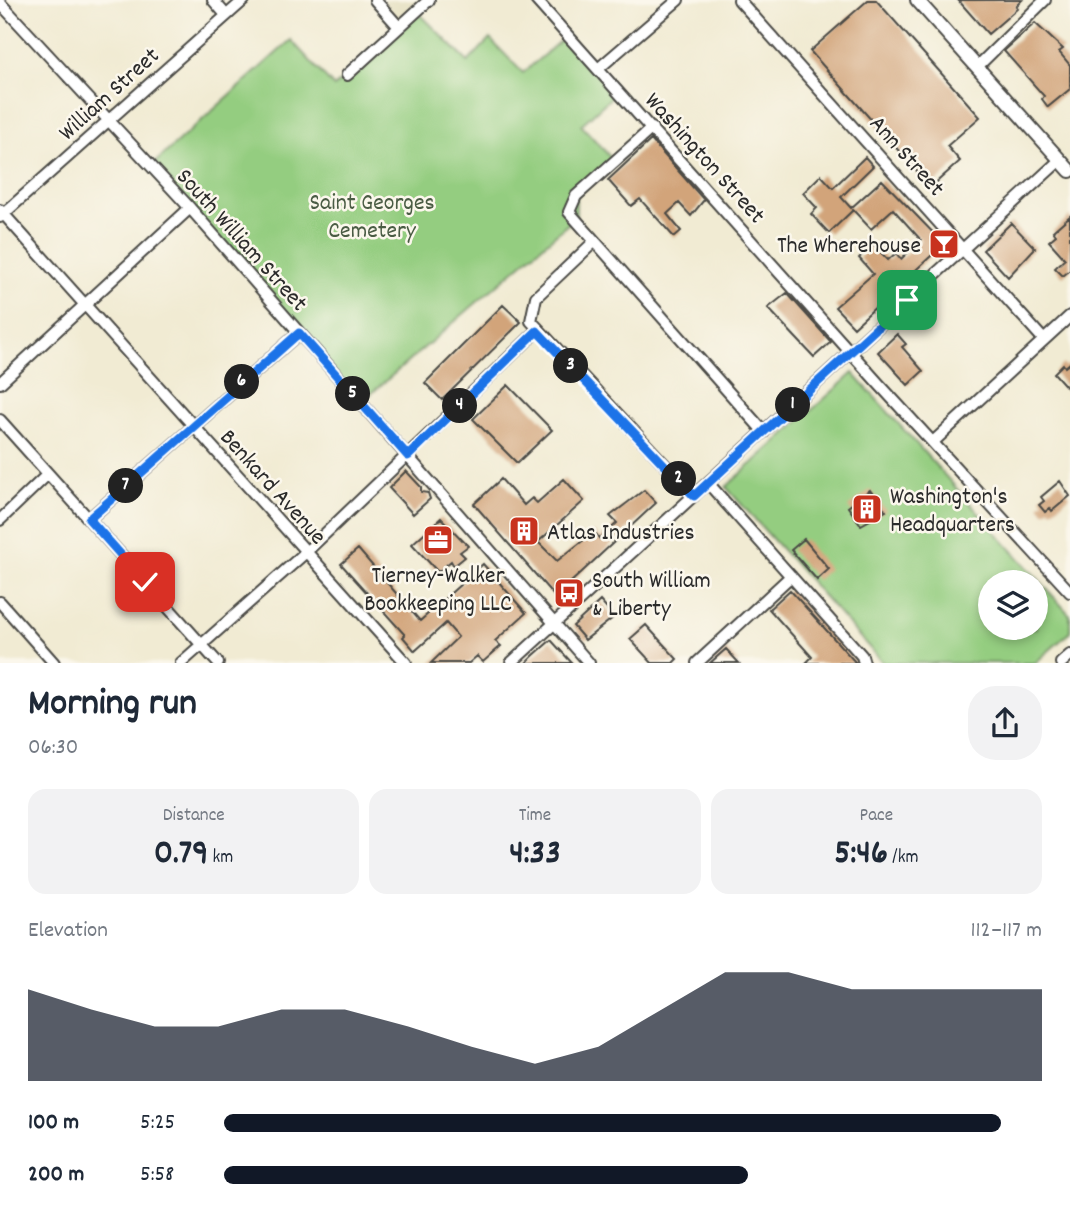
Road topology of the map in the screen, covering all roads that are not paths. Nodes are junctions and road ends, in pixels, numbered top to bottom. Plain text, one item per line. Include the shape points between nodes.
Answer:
1 (213, 0) edge
2 (244, 0) edge
3 (375, 0) edge
4 (429, 0) edge
5 (536, 0) edge
6 (678, 0) edge
7 (739, 0) edge
8 (917, 0) edge
9 (1045, 0) edge
10 (0, 3) edge
11 (226, 15) junction
12 (399, 27) junction
13 (977, 68) junction
14 (598, 69) junction
15 (347, 75) dead end
16 (108, 122) junction
17 (652, 128) junction
18 (1065, 155) edge
19 (1070, 171) edge
20 (190, 208) junction
21 (1, 214) edge
22 (595, 241) junction
23 (963, 247) junction
24 (84, 306) junction
25 (1070, 316) edge
26 (537, 331) junction
27 (299, 333) junction
28 (1044, 340) junction
29 (851, 352) junction
30 (0, 383) edge
31 (0, 420) edge
32 (192, 426) junction
33 (764, 432) junction
34 (933, 442) junction
35 (408, 456) junction
36 (48, 474) junction
37 (708, 482) junction
38 (694, 496) junction
39 (89, 519) junction
40 (0, 520) edge
41 (305, 553) junction
42 (791, 576) junction
43 (1070, 592) edge
44 (0, 602) edge
45 (555, 623) junction
46 (201, 645) junction
47 (1070, 655) edge
48 (864, 662) edge
49 (54, 663) edge
50 (181, 663) edge
51 (218, 663) edge
52 (406, 663) edge
53 (511, 663) edge
54 (589, 663) edge
55 (697, 663) edge
56 (1061, 663) edge

1 - 11 street
2 - 11 street, William Street
3 - 12 street
4 - 12 street
5 - 14 street, Washington Street
6 - 14 street
7 - 23 street, Ann Street
8 - 13 street
9 - 13 street
10 - 16 street, South William Street
11 - 16 street, William Street
12 - 15 street
13 - 18 street
14 - 17 street, Washington Street
16 - 20 street, South William Street
16 - 21 street, William Street
17 - 22 street via 576,196 569,212
17 - 29 street, Washington Street
18 - 19 street
18 - 23 street
20 - 24 street
20 - 27 street, South William Street
21 - 24 street, Benkard Avenue
22 - 26 street via 536,297 531,321
22 - 33 street
23 - 28 street, Ann Street
23 - 29 street
24 - 30 street
24 - 32 street, Benkard Avenue
25 - 28 street
26 - 35 street
26 - 38 street
27 - 32 street
27 - 35 street, South William Street
28 - 34 street
29 - 33 street
29 - 34 street, Washington Street
31 - 36 street
32 - 39 street
32 - 41 street, Benkard Avenue
33 - 37 street
34 - 43 street, Washington Street
35 - 41 street
35 - 45 street, South William Street
36 - 39 street
36 - 40 street
37 - 38 street
37 - 42 street
38 - 45 street
39 - 46 street
41 - 46 street
41 - 52 street, Benkard Avenue
42 - 48 street
42 - 55 street
44 - 49 street
45 - 53 street
45 - 54 street, South William Street
46 - 50 street
46 - 51 street
47 - 56 street

